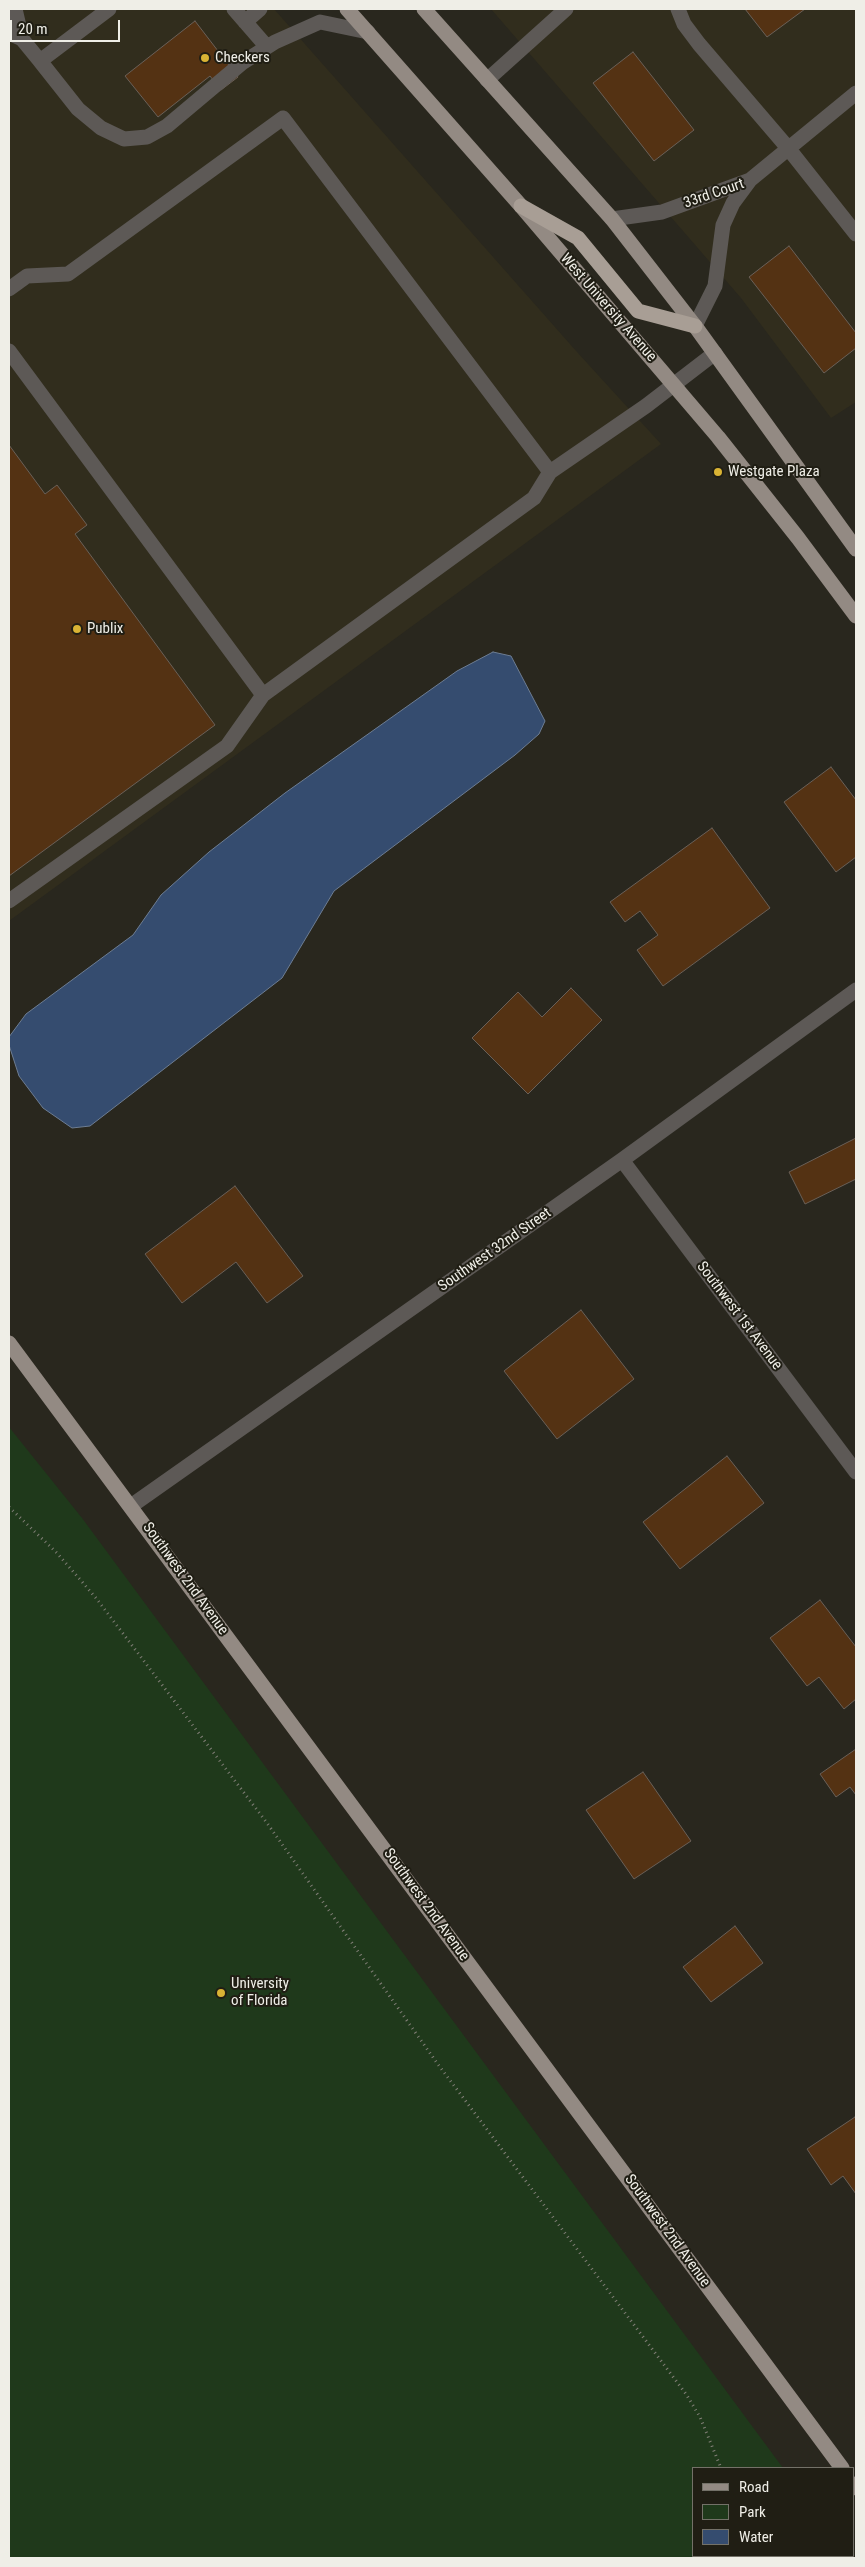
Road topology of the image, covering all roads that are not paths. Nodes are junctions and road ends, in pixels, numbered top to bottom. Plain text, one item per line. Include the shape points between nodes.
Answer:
1 (15, 9) edge
2 (109, 9) edge
3 (234, 9) edge
4 (260, 9) edge
5 (347, 9) edge
6 (424, 9) edge
7 (566, 9) edge
8 (678, 9) edge
9 (245, 22) junction
10 (368, 32) junction
11 (15, 36) edge
12 (267, 47) junction
13 (40, 61) junction
14 (487, 80) junction
15 (856, 93) edge
16 (788, 148) junction
17 (750, 180) junction
18 (521, 206) junction
19 (612, 219) junction
20 (856, 234) edge
21 (9, 289) edge
22 (695, 326) junction
23 (9, 351) edge
24 (715, 353) junction
25 (673, 385) junction
26 (550, 472) junction
27 (856, 549) edge
28 (856, 616) edge
29 (263, 695) junction
30 (9, 901) edge
31 (856, 990) edge
32 (622, 1160) junction
33 (9, 1343) edge
34 (856, 1472) edge
35 (132, 1506) junction
36 (841, 2467) edge

1 - 11 street
2 - 13 street
3 - 9 street
4 - 9 street
5 - 10 main road, West University Avenue
6 - 14 main road
7 - 14 street
8 - 16 street via 684,24 699,44
9 - 12 street
10 - 12 street via 320,22
10 - 18 main road, West University Avenue
11 - 13 street
12 - 13 street via 242,63 168,126 147,137 124,139 101,128 78,109
14 - 19 main road
15 - 16 street
16 - 17 street
16 - 20 street
17 - 19 street, 33rd Court via 662,212
17 - 22 street, 33rd Court via 733,203 723,225 715,286
18 - 22 highway via 578,238 638,311
18 - 25 main road, West University Avenue
19 - 22 main road
21 - 26 street via 27,276 68,274 283,118
22 - 24 main road
23 - 29 street
24 - 25 street
24 - 27 main road
25 - 26 street
25 - 28 main road, West University Avenue via 786,522
26 - 29 street via 534,498
29 - 30 street via 226,746
31 - 32 street, Southwest 32nd Street
32 - 34 street, Southwest 1st Avenue
32 - 35 street, Southwest 32nd Street
33 - 35 main road, Southwest 2nd Avenue
35 - 36 main road, Southwest 2nd Avenue

